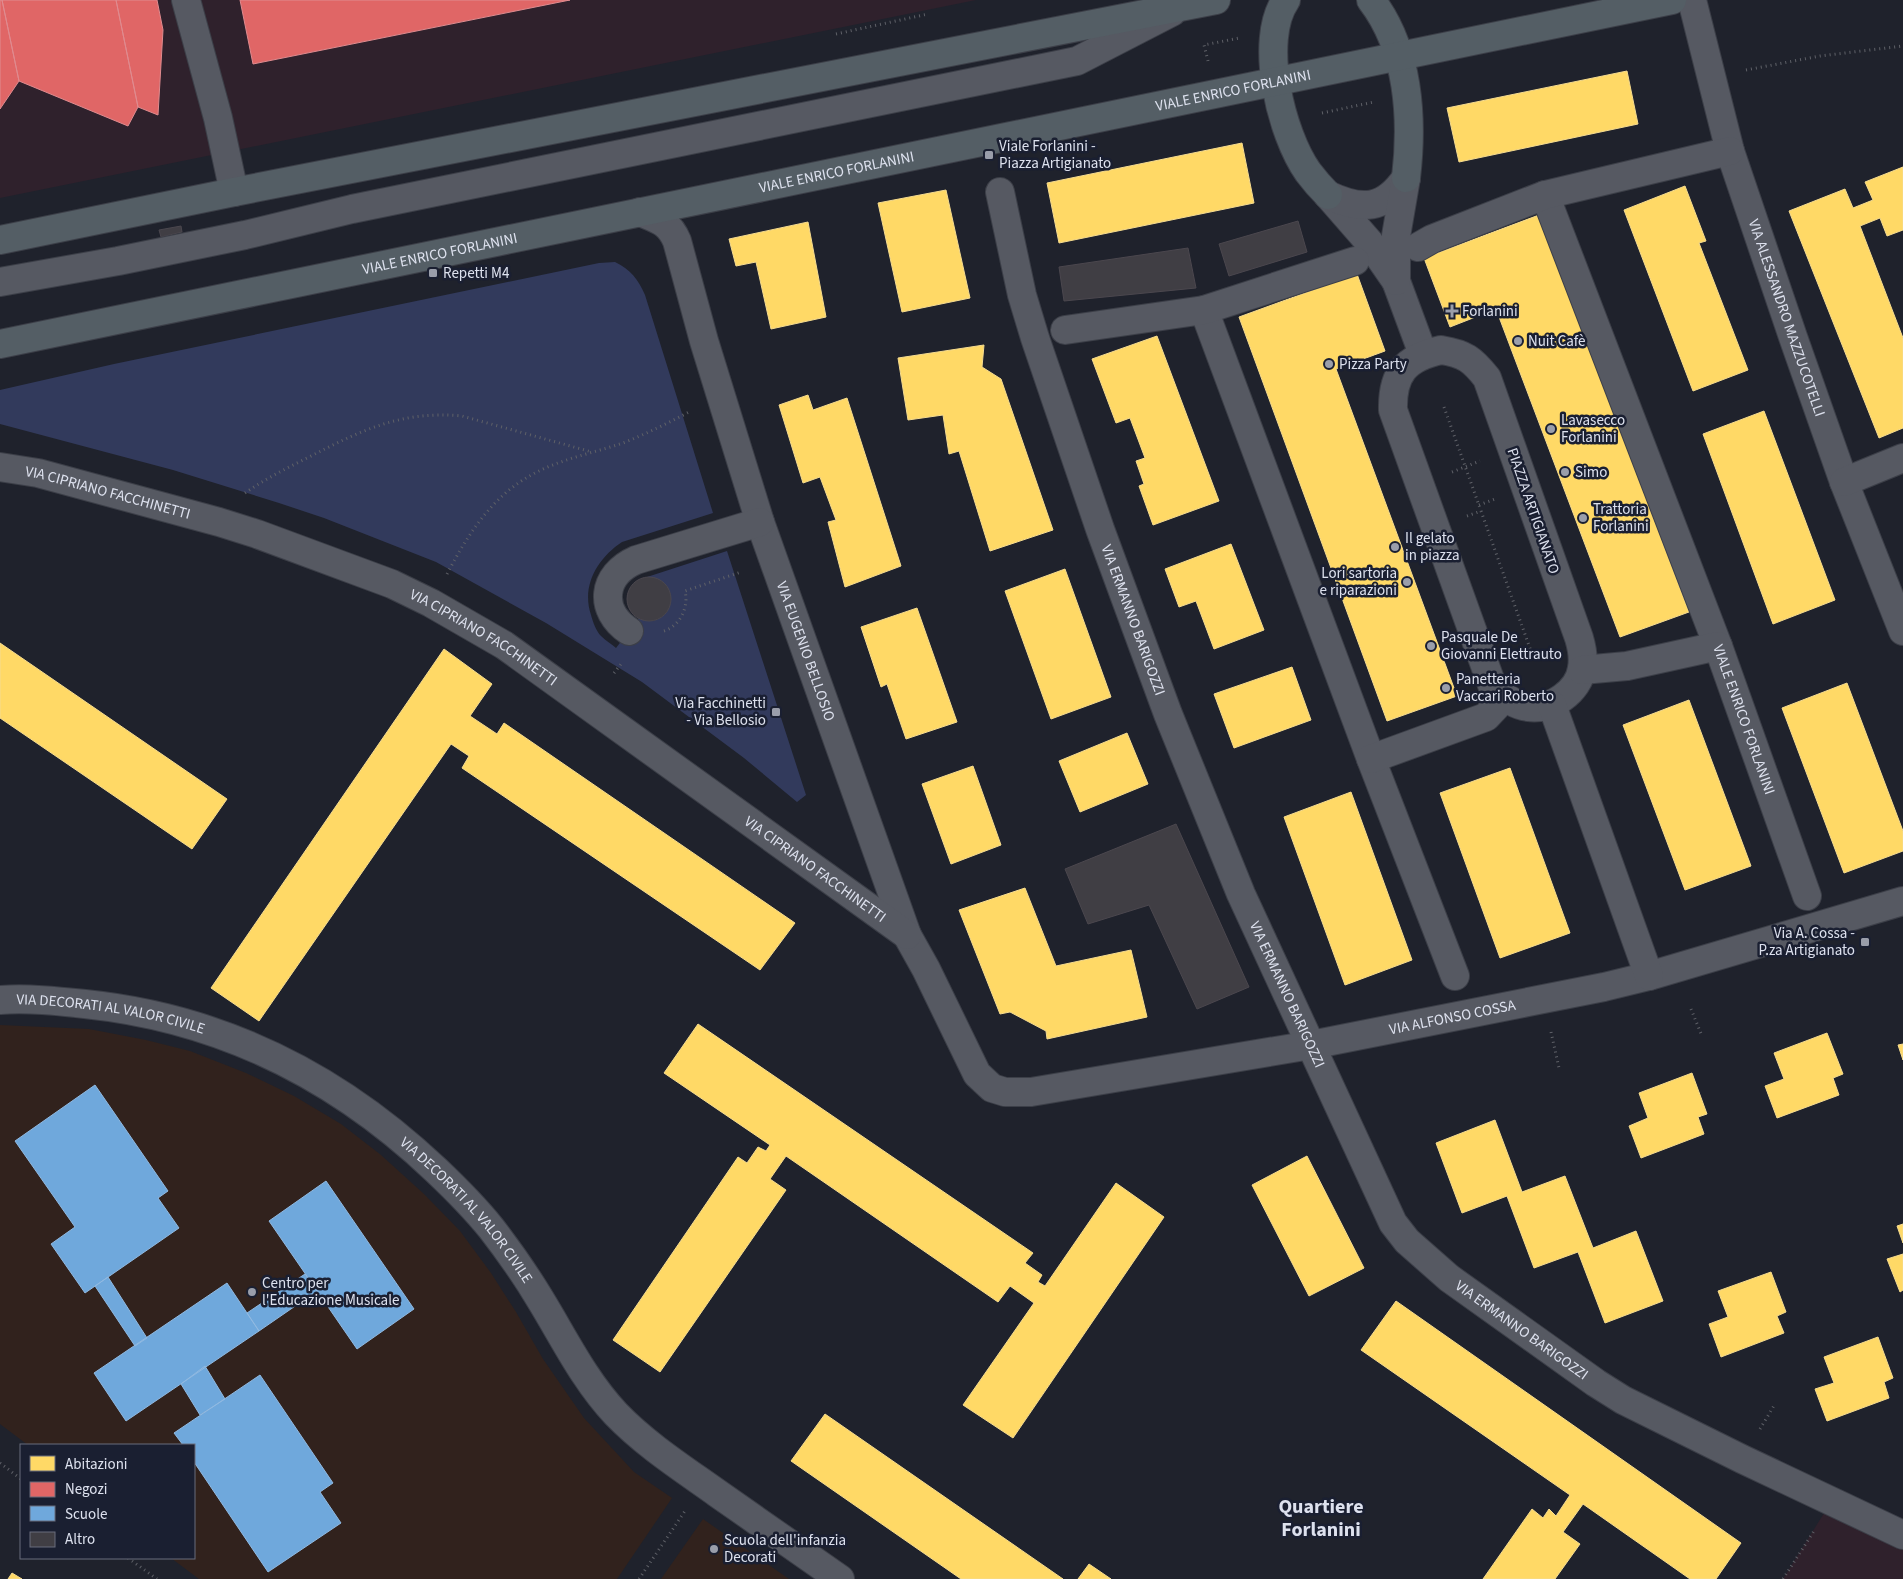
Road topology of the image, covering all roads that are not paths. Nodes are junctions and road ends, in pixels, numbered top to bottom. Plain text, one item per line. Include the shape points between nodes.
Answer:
1 (186, 0) edge
2 (1216, 0) edge
3 (1286, 0) edge
4 (1372, 0) edge
5 (1672, 0) edge
6 (1692, 0) edge
7 (1183, 6) junction
8 (1399, 57) junction
9 (1276, 82) junction
10 (1730, 150) junction
11 (1406, 178) junction
12 (234, 192) junction
13 (1000, 192) dead end
14 (1328, 195) junction
15 (1545, 195) junction
16 (640, 212) junction
17 (0, 240) edge
18 (1418, 247) dead end
19 (1355, 261) dead end
20 (1396, 281) junction
21 (0, 282) edge
22 (1204, 310) junction
23 (1065, 330) dead end
24 (0, 344) edge
25 (1423, 354) junction
26 (1903, 458) edge
27 (0, 467) edge
28 (1844, 482) junction
29 (760, 522) junction
30 (1903, 630) edge
31 (627, 644) road end
32 (1718, 646) junction
33 (1582, 670) junction
34 (1504, 698) junction
35 (1552, 705) junction
36 (1371, 759) junction
37 (1807, 896) dead end
38 (1903, 901) edge
39 (907, 935) junction
40 (1455, 976) dead end
41 (1648, 976) junction
42 (0, 1000) edge
43 (1311, 1045) junction
44 (992, 1088) joint
45 (1903, 1535) edge
46 (840, 1579) edge

1 - 12 street
2 - 7 main road
3 - 9 main road via 1275,25 1272,52
4 - 8 main road
5 - 8 main road, VIALE ENRICO FORLANINI
6 - 10 street, VIA ALESSANDRO MAZZUCOTELLI
7 - 12 main road
7 - 21 street via 1077,61 352,210 227,239
8 - 9 main road, VIALE ENRICO FORLANINI
8 - 11 main road via 1410,122
9 - 14 main road via 1297,154
9 - 16 main road, VIALE ENRICO FORLANINI
10 - 15 street
10 - 28 street, VIA ALESSANDRO MAZZUCOTELLI
11 - 14 street via 1384,201 1375,204 1350,204
11 - 20 street via 1396,236
12 - 17 main road
13 - 43 street, VIA ERMANNO BARIGOZZI via 1022,295 1100,529 1212,824
14 - 20 street via 1369,242
15 - 18 street
15 - 32 street
16 - 24 main road, VIALE ENRICO FORLANINI
16 - 29 street, VIA EUGENIO BELLOSIO via 663,222 677,241 704,342
19 - 22 street
20 - 25 street
22 - 23 street
22 - 36 street
25 - 33 street, PIAZZA ARTIGIANATO via 1441,350 1460,353 1476,363 1487,378 1583,653
25 - 34 street via 1408,364 1398,378 1393,393 1393,410 1486,670 1492,685
26 - 28 street
27 - 39 street, VIA CIPRIANO FACCHINETTI via 38,473 219,522 392,584 431,603 504,645
28 - 30 street, VIA ALESSANDRO MAZZUCOTELLI
29 - 31 street via 636,560 616,572 608,600
29 - 39 street, VIA EUGENIO BELLOSIO
32 - 33 street, VIALE ENRICO FORLANINI via 1627,666
32 - 37 street, VIALE ENRICO FORLANINI
33 - 35 street via 1570,693
34 - 35 street via 1528,708
34 - 36 street via 1486,716
35 - 41 street
36 - 40 street
38 - 41 street, VIA ALFONSO COSSA
39 - 44 street, VIA EUGENIO BELLOSIO via 977,1074
41 - 43 street, VIA ALFONSO COSSA
42 - 46 street, VIA DECORATI AL VALOR CIVILE via 69,1002 163,1016 261,1049 341,1094 418,1153 490,1227 516,1262 592,1386 617,1414 653,1447
43 - 44 street, VIA ALFONSO COSSA via 1031,1092 1005,1092
43 - 45 street, VIA ERMANNO BARIGOZZI via 1393,1223 1428,1261 1623,1400

